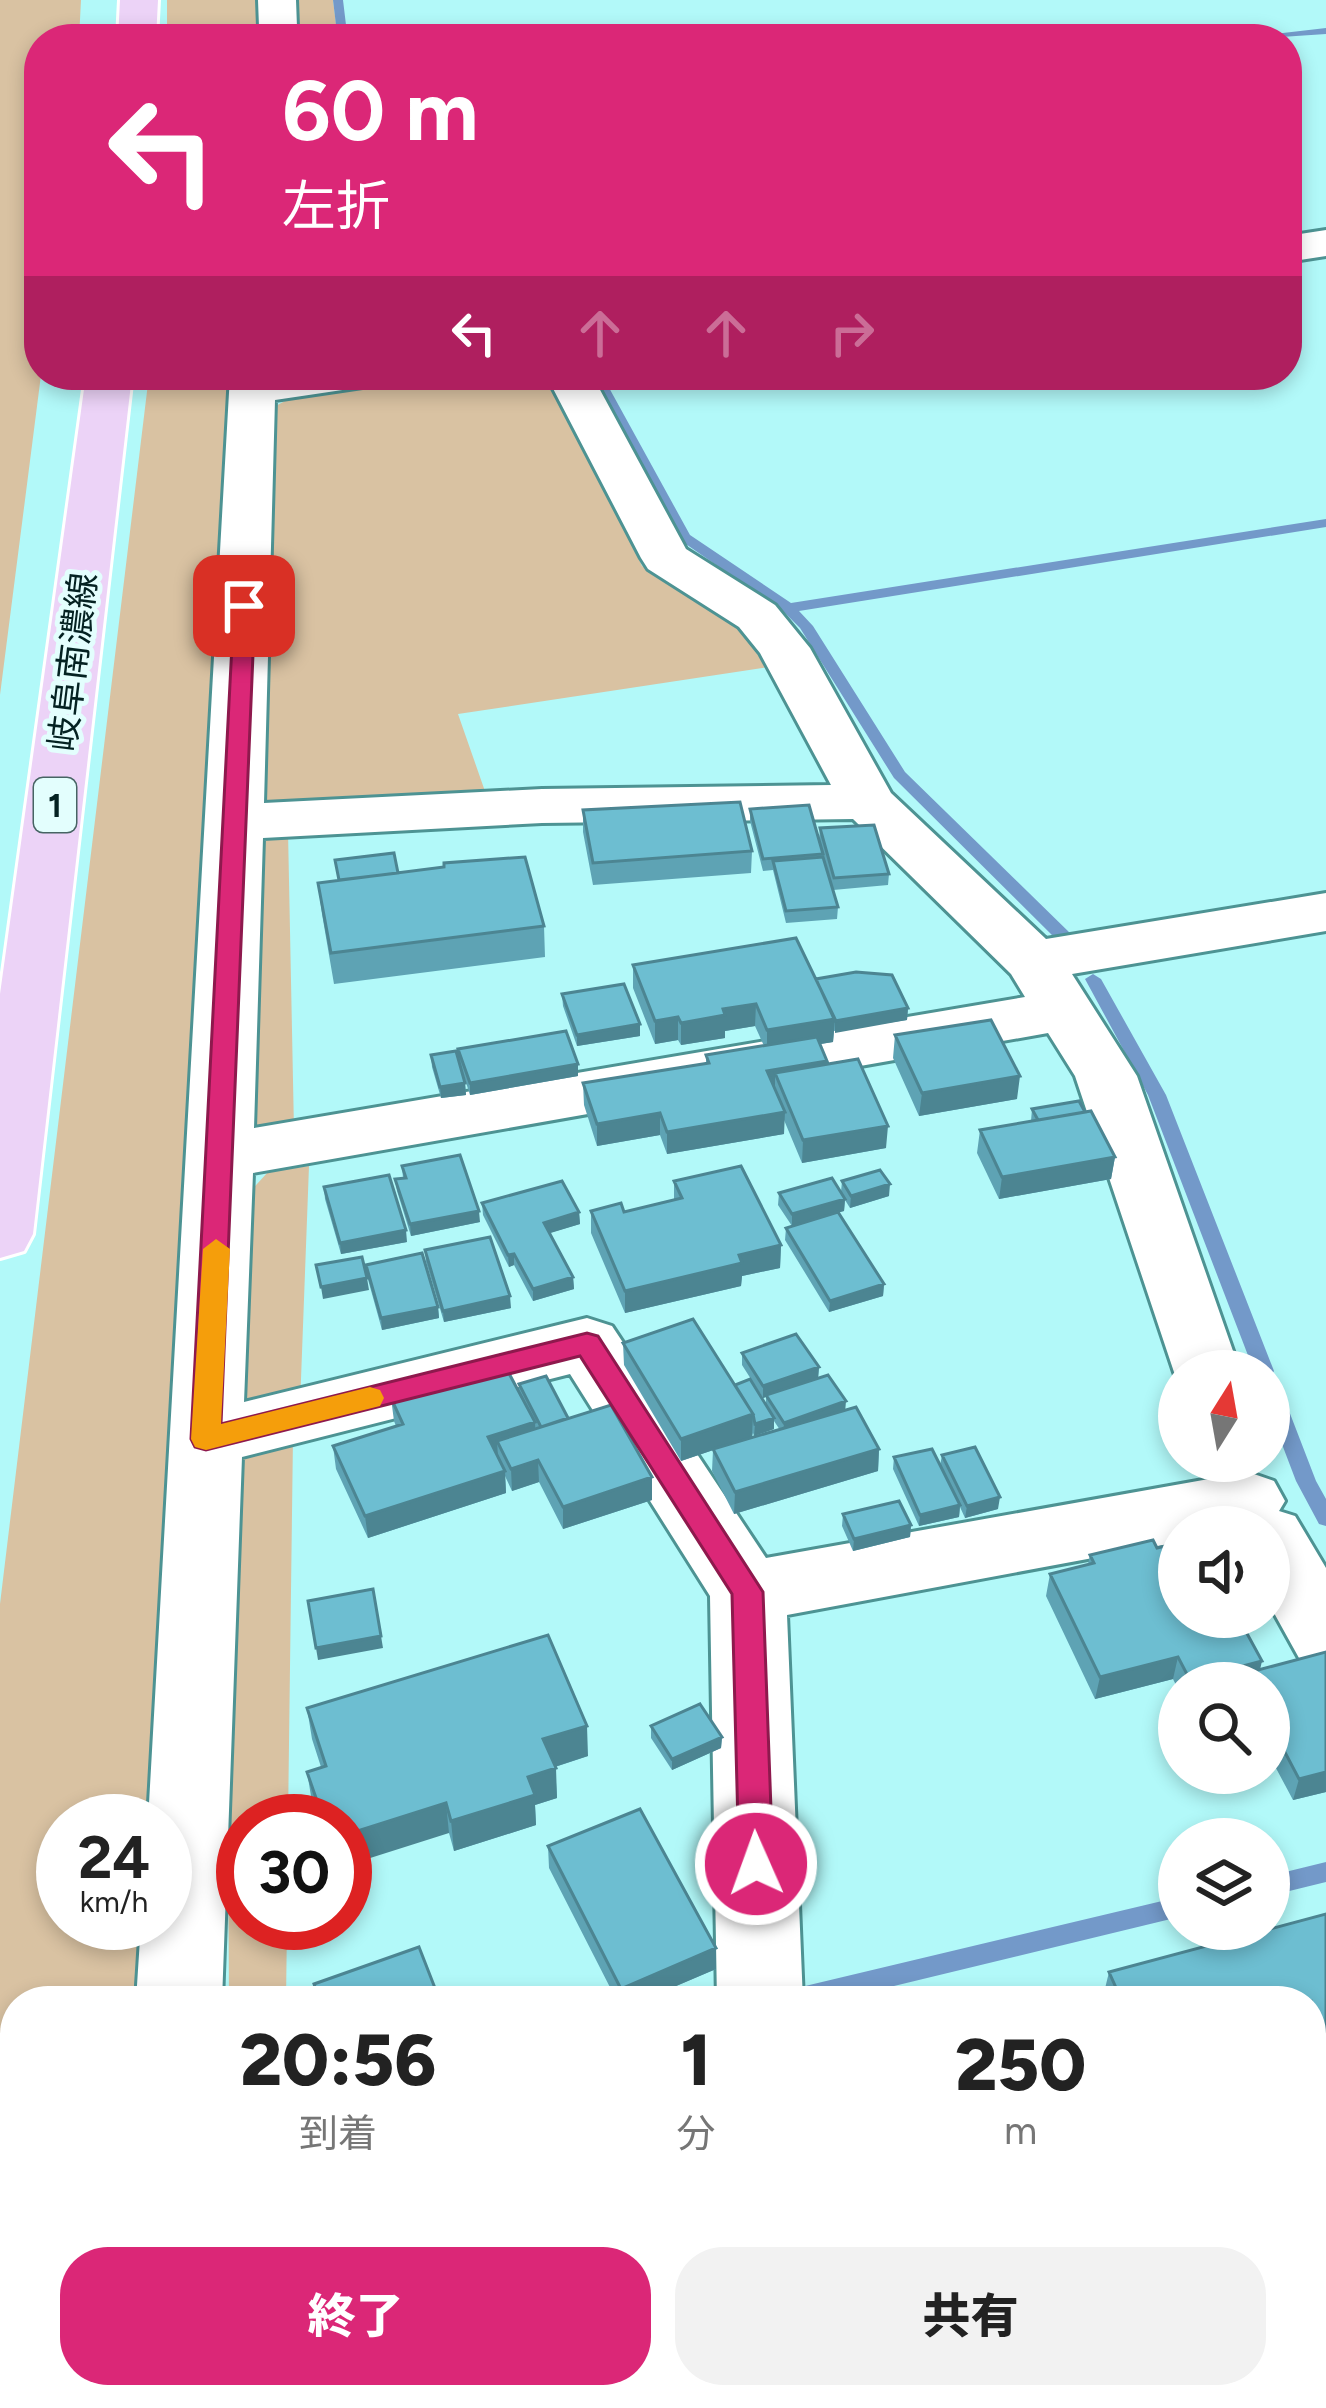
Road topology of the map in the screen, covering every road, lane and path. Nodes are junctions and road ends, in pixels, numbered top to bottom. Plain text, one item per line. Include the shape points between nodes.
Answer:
1 (108, 390) edge
2 (253, 390) edge
3 (577, 390) edge
4 (868, 802) junction
5 (235, 822) junction
6 (1326, 912) edge
7 (1050, 986) junction
8 (221, 1156) junction
9 (0, 1234) edge
10 (1198, 1350) edge
11 (206, 1439) junction
12 (1158, 1523) edge
13 (1290, 1572) edge
14 (748, 1592) junction
15 (1326, 1636) edge
16 (179, 1986) edge
17 (760, 1986) edge

1 - 9 main road, 岐阜南濃線 / 1
2 - 5 street
3 - 4 street via 666,558 757,616 784,648
4 - 5 street via 542,806
4 - 7 street
5 - 8 street
6 - 7 street
7 - 8 street
7 - 10 street via 1106,1076
8 - 11 street
11 - 14 street via 587,1344
11 - 16 street
12 - 14 street
13 - 15 street
14 - 17 street

